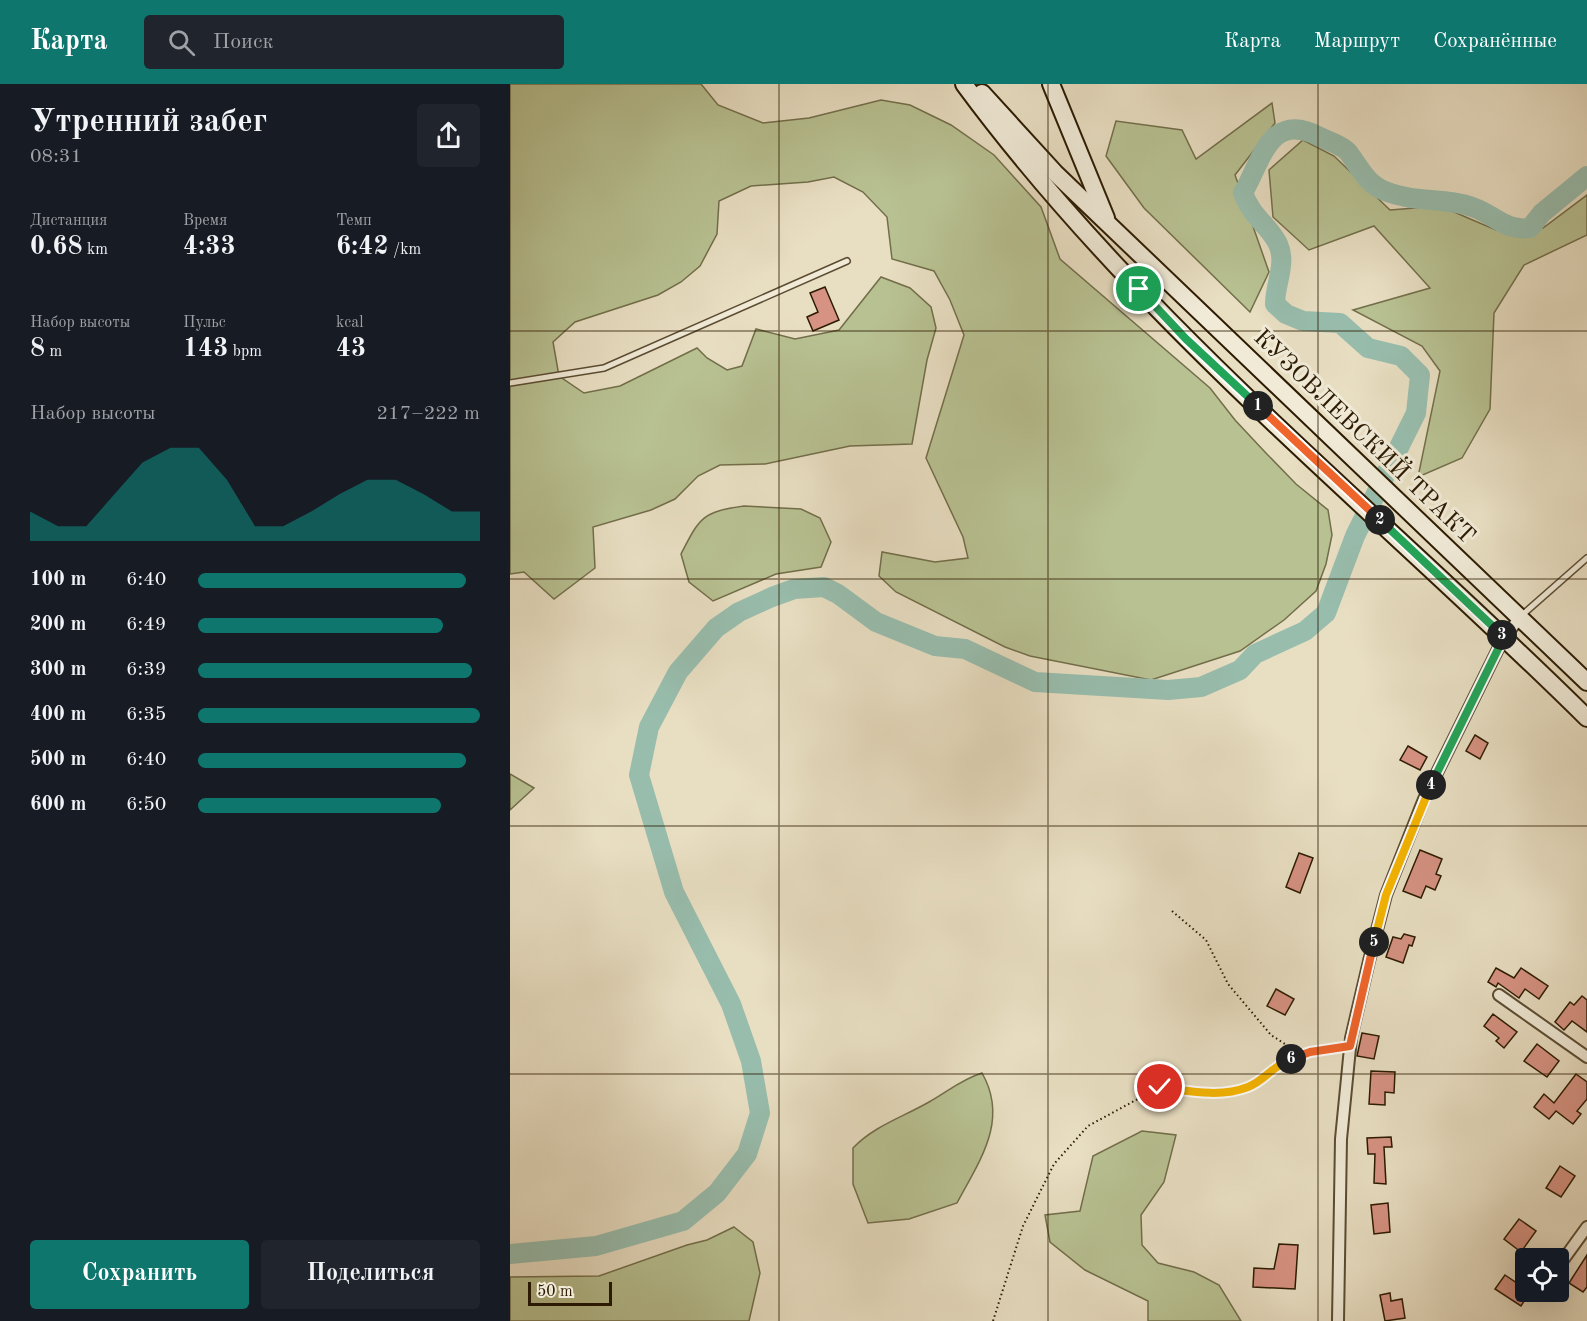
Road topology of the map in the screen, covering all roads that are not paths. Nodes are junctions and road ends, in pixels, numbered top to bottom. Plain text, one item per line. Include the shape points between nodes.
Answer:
1 (964, 84) edge
2 (974, 84) edge
3 (1051, 84) edge
4 (1109, 225) junction
5 (847, 261) dead end
6 (510, 383) edge
7 (1587, 558) edge
8 (1520, 618) junction
9 (1504, 637) junction
10 (1587, 682) edge
11 (1587, 718) edge
12 (1499, 995) dead end
13 (1587, 1057) edge
14 (1587, 1227) edge
15 (1569, 1252) edge
16 (1338, 1321) edge

1 - 9 main road, КУЗОВЛЕВСКИЙ ТРАКТ via 1006,141 1186,339
2 - 4 main road, КУЗОВЛЕВСКИЙ ТРАКТ via 1055,173
3 - 4 main road, КУЗОВЛЕВСКИЙ ТРАКТ
4 - 8 main road, КУЗОВЛЕВСКИЙ ТРАКТ
5 - 6 lane via 604,368
7 - 8 lane
8 - 9 street
8 - 10 main road, КУЗОВЛЕВСКИЙ ТРАКТ
9 - 11 main road, КУЗОВЛЕВСКИЙ ТРАКТ
9 - 16 street via 1425,799 1386,895 1350,1046 1341,1139
12 - 13 street
14 - 15 street

